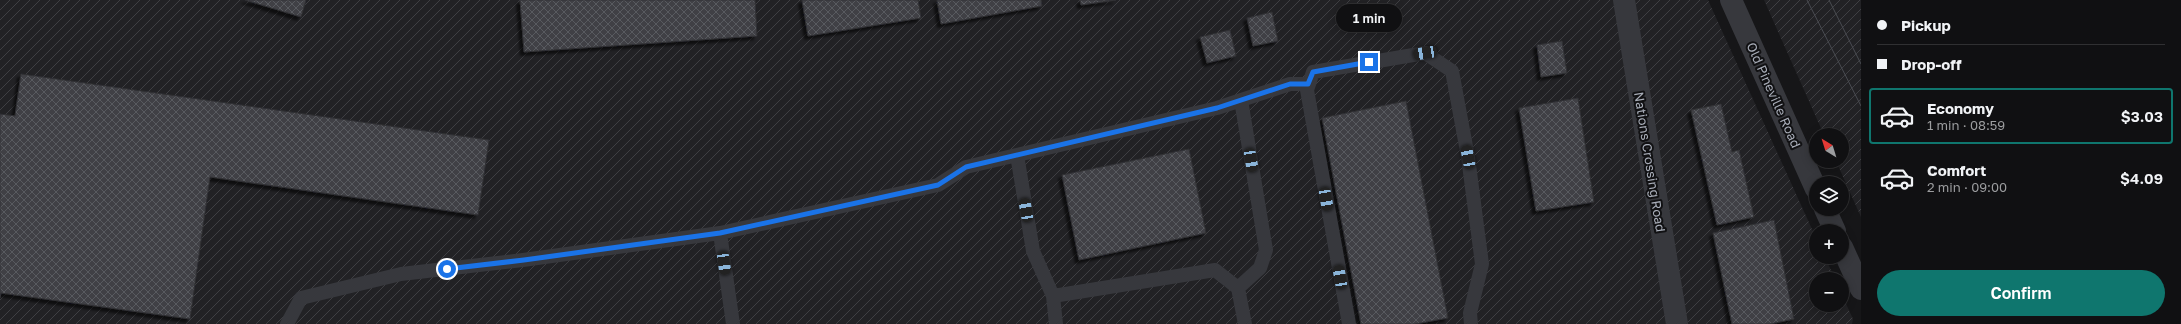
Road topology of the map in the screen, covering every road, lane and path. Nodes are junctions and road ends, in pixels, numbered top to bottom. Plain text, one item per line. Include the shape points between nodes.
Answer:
1 (1624, 0) edge
2 (1731, 0) edge
3 (1308, 84) junction
4 (1241, 100) junction
5 (1017, 155) junction
6 (1810, 176) edge
7 (720, 233) junction
8 (1849, 262) edge
9 (1238, 288) junction
10 (1861, 289) edge
11 (1053, 296) junction
12 (287, 324) edge
13 (733, 324) edge
14 (1056, 324) edge
15 (1244, 324) edge
16 (1349, 324) edge
17 (1471, 324) edge
18 (1677, 324) edge

1 - 18 street, Nations Crossing Road
2 - 6 street, Old Pineville Road
3 - 4 lane via 1290,84
3 - 16 lane
3 - 17 lane via 1313,72 1425,53 1452,71 1468,157 1482,264 1470,313
4 - 5 lane via 1217,108
4 - 9 lane via 1266,250 1260,268
5 - 7 lane via 966,167 938,185
5 - 11 lane via 1033,251
7 - 12 lane via 401,274 301,298
7 - 13 lane
8 - 10 street
9 - 11 lane via 1215,270
9 - 15 lane
11 - 14 lane

